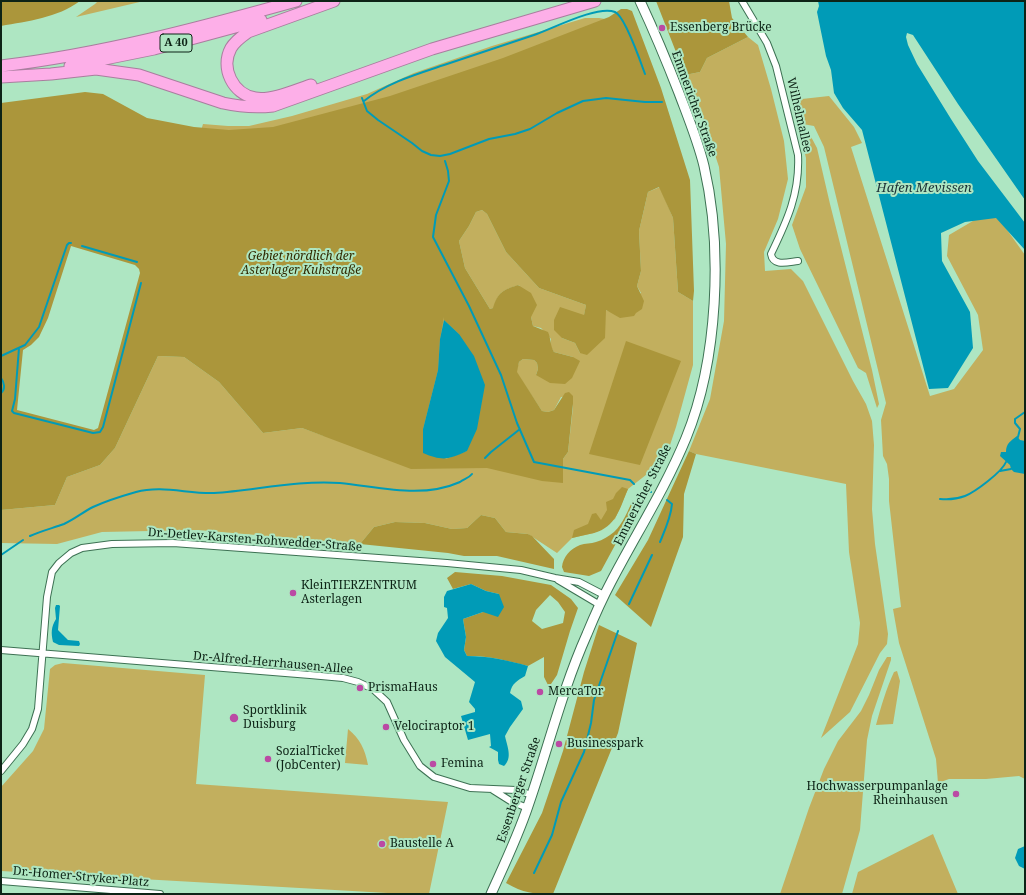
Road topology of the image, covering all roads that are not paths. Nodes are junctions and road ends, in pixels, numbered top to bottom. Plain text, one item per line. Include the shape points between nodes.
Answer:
1 (296, 1) edge
2 (328, 1) edge
3 (334, 1) edge
4 (573, 1) edge
5 (595, 1) edge
6 (640, 1) edge
7 (742, 1) edge
8 (1, 66) edge
9 (22, 75) junction
10 (1, 77) edge
11 (798, 261) dead end
12 (555, 578) junction
13 (604, 595) junction
14 (600, 605) junction
15 (1, 650) edge
16 (42, 653) junction
17 (557, 715) joint
18 (1, 771) edge
19 (491, 789) junction
20 (532, 795) junction
21 (528, 808) junction
22 (1, 881) edge
23 (160, 894) edge
24 (491, 894) edge

1 - 8 highway, A 40 via 148,40 83,54
2 - 9 highway, A 40 via 154,48
3 - 4 highway via 248,32 238,39 227,60 228,72 234,86 255,98 281,95
5 - 9 highway via 432,49 273,106 254,108 223,103 139,75 96,70
6 - 13 main road, Emmericher Straße via 689,118 704,166 711,209 714,306 709,354 687,436 669,478
7 - 11 street, Wilhelmallee via 767,43 776,66 798,155 799,170 794,199 771,254 776,262
9 - 10 highway, A 40
12 - 13 street, Dr.-Detlev-Karsten-Rohwedder-Straße via 579,582
12 - 14 street, Dr.-Detlev-Karsten-Rohwedder-Straße
12 - 16 street, Dr.-Detlev-Karsten-Rohwedder-Straße via 521,570 173,543 101,545 71,553 52,572
13 - 14 main road, Emmericher Straße
14 - 17 main road, Emmericher Straße via 575,663
15 - 16 street, Dr.-Alfred-Herrhausen-Allee
16 - 18 street, Dr.-Detlev-Karsten-Rohwedder-Straße via 38,709 32,729
16 - 19 street, Dr.-Alfred-Herrhausen-Allee via 343,678 358,682 372,689 387,702 404,740 420,766 434,777 470,788
17 - 20 main road, Essenberger Straße
19 - 20 street, Dr.-Alfred-Herrhausen-Allee via 516,790
19 - 21 street, Dr.-Alfred-Herrhausen-Allee
20 - 21 main road, Essenberger Straße
21 - 24 main road, Essenberger Straße
22 - 23 street, Dr.-Homer-Stryker-Platz

